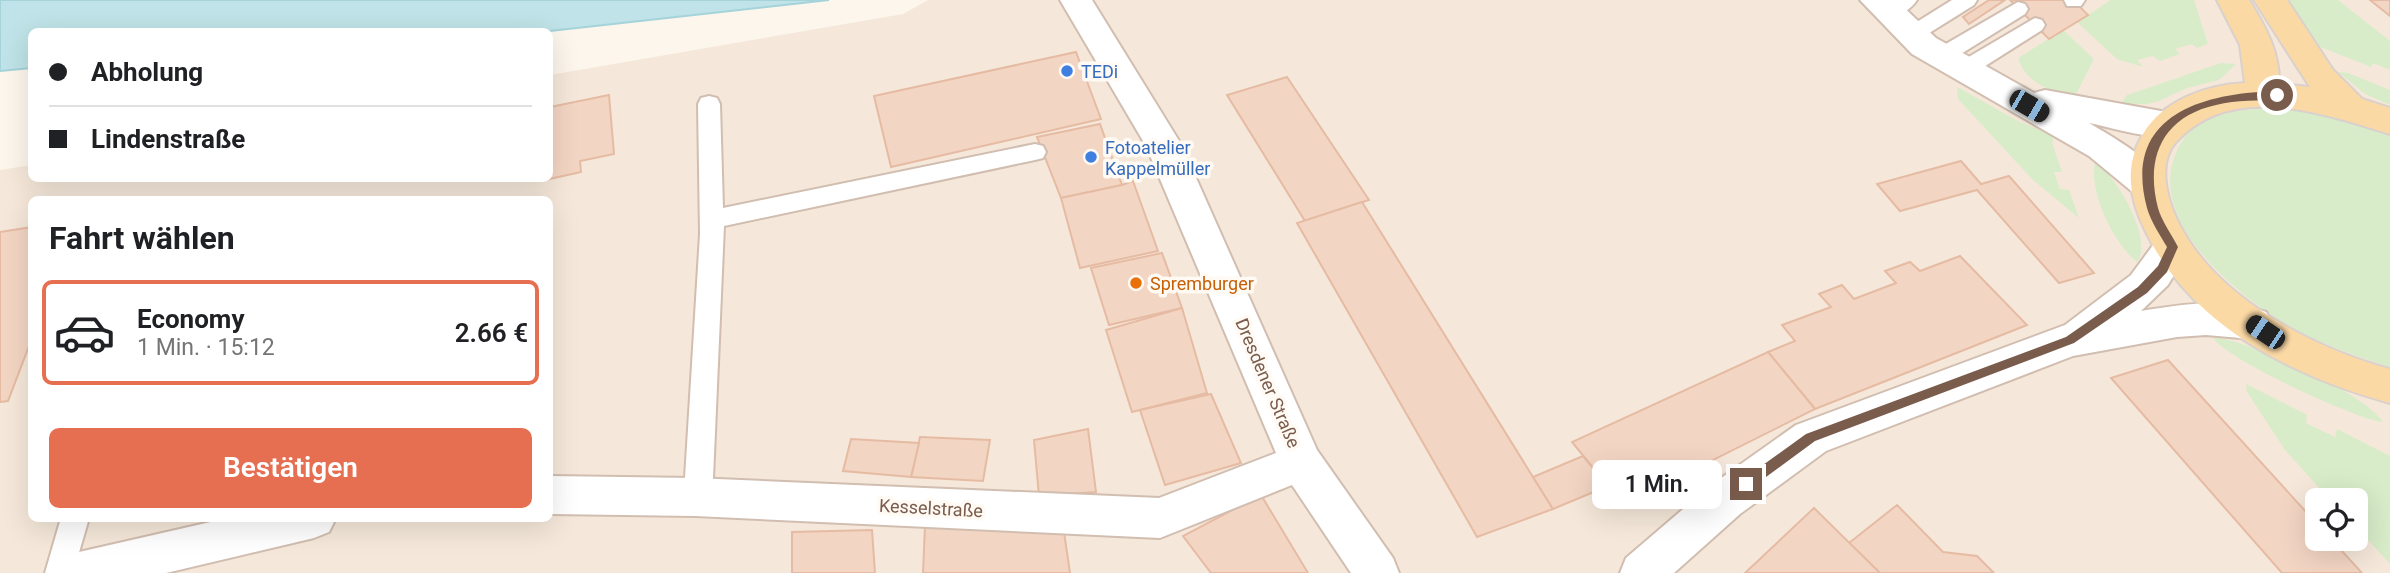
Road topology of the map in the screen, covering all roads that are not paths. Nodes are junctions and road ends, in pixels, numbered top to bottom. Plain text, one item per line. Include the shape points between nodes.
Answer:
1 (1076, 0) edge
2 (1967, 0) edge
3 (2233, 0) edge
4 (2270, 0) edge
5 (1890, 4) edge
6 (2018, 9) dead end
7 (2035, 25) dead end
8 (1911, 35) junction
9 (1952, 63) junction
10 (2009, 94) junction
11 (2260, 96) junction
12 (709, 104) dead end
13 (2350, 108) junction
14 (2390, 121) edge
15 (2171, 124) junction
16 (1035, 152) dead end
17 (2148, 184) junction
18 (711, 220) junction
19 (2172, 247) junction
20 (2252, 323) junction
21 (2070, 340) junction
22 (2386, 388) edge
23 (1301, 462) junction
24 (553, 495) edge
25 (695, 496) junction
26 (74, 522) edge
27 (297, 522) edge
28 (59, 573) edge
29 (79, 573) edge
30 (1377, 573) edge
31 (1642, 573) edge

1 - 23 street, Dresdener Straße via 1163,144
2 - 8 lane
3 - 11 main road via 2260,51
4 - 13 main road via 2321,78
5 - 8 street
6 - 9 lane
7 - 9 lane
8 - 9 street
9 - 10 street
10 - 15 street
10 - 17 street via 2102,147
11 - 13 main road via 2315,99
11 - 15 main road via 2211,102 2184,112
12 - 18 lane
13 - 14 main road
15 - 17 main road via 2152,148
16 - 18 lane
17 - 19 main road via 2153,211
18 - 25 lane
19 - 20 main road via 2200,280
19 - 21 street via 2163,269 2143,290
20 - 21 street via 2177,321
20 - 22 main road via 2327,365
21 - 31 street via 1811,438 1725,500
23 - 25 street, Kesselstraße via 1160,518
23 - 30 street, Dresdener Straße
24 - 25 street, Kesselstraße
26 - 28 lane
27 - 29 street

